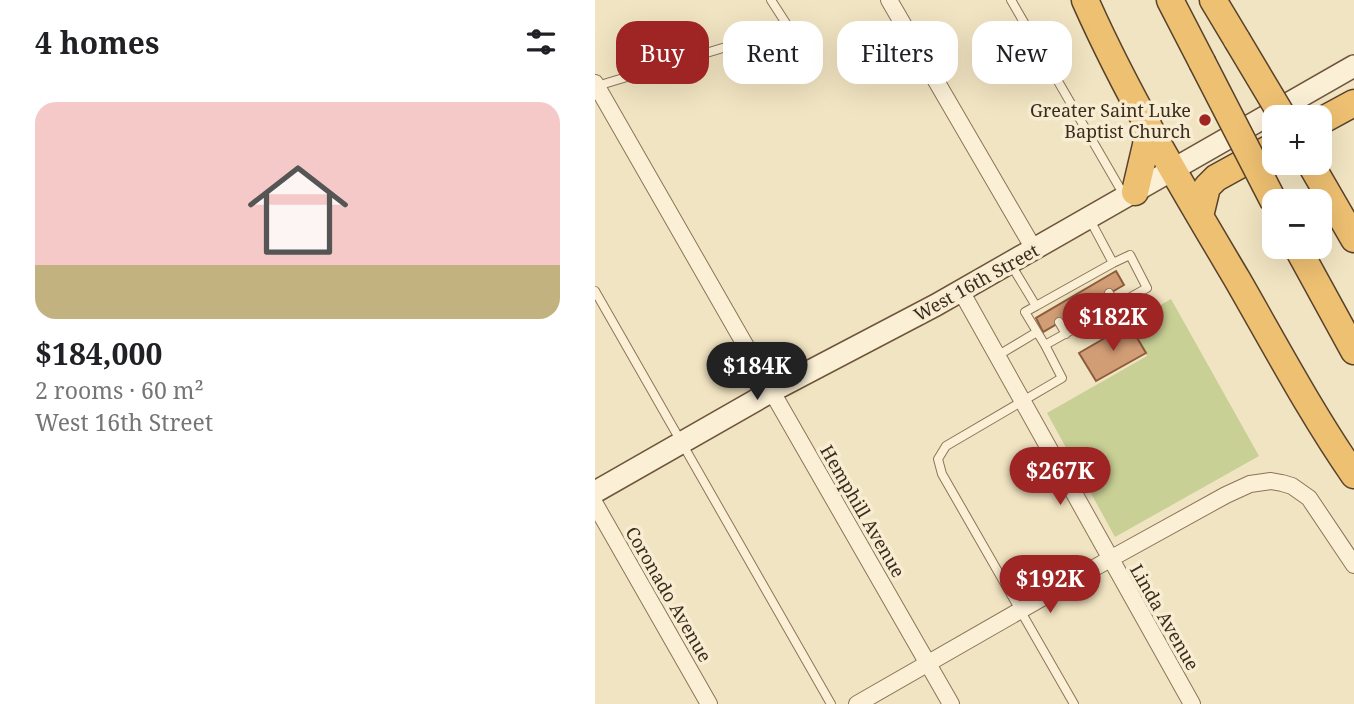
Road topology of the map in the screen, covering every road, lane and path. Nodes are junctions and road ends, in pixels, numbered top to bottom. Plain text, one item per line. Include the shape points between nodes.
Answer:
1 (771, 0) edge
2 (889, 0) edge
3 (1011, 0) edge
4 (1085, 0) edge
5 (1170, 0) edge
6 (1213, 0) edge
7 (1354, 66) edge
8 (596, 84) edge
9 (1354, 103) edge
10 (1276, 105) edge
11 (1332, 115) edge
12 (1148, 125) junction
13 (1262, 153) edge
14 (1173, 170) junction
15 (1317, 175) edge
16 (1267, 189) edge
17 (1130, 195) junction
18 (1200, 216) junction
19 (1089, 218) junction
20 (1354, 239) edge
21 (1034, 249) junction
22 (1304, 259) edge
23 (1010, 263) junction
24 (1113, 263) junction
25 (595, 291) edge
26 (961, 291) junction
27 (1062, 291) junction
28 (1109, 293) dead end
29 (1046, 300) junction
30 (1067, 300) dead end
31 (1093, 303) dead end
32 (1117, 305) junction
33 (1036, 306) junction
34 (1051, 309) dead end
35 (1076, 313) dead end
36 (1100, 314) junction
37 (1059, 322) dead end
38 (1083, 324) junction
39 (1037, 332) junction
40 (1066, 334) junction
41 (1045, 345) junction
42 (1354, 351) edge
43 (997, 356) junction
44 (772, 391) junction
45 (1022, 401) junction
46 (681, 442) junction
47 (1354, 475) edge
48 (595, 492) edge
49 (595, 504) edge
50 (1110, 559) junction
51 (1354, 565) edge
52 (1020, 611) junction
53 (928, 664) junction
54 (709, 704) edge
55 (831, 704) edge
56 (857, 704) edge
57 (951, 704) edge
58 (1074, 704) edge
59 (1192, 704) edge

1 - 8 lane via 789,28
2 - 21 street
3 - 17 lane
4 - 12 highway
5 - 16 highway, bridge
6 - 10 highway, bridge
7 - 14 main road, West 16th Street
8 - 44 street, Hemphill Avenue
9 - 11 highway
12 - 14 highway
12 - 17 highway via 1144,155
13 - 18 highway via 1207,187
14 - 17 main road, West 16th Street
14 - 18 highway
15 - 20 highway
17 - 19 main road, West 16th Street
18 - 47 highway
19 - 21 main road, West 16th Street
19 - 24 lane
21 - 23 main road, West 16th Street
22 - 42 highway
23 - 26 main road, West 16th Street
23 - 33 lane
24 - 27 lane via 1082,286
24 - 32 lane via 1130,255 1147,288
25 - 46 lane
26 - 43 street, Linda Avenue
26 - 44 main road, West 16th Street
27 - 29 lane
27 - 30 lane
28 - 32 lane
29 - 33 lane
29 - 34 lane
31 - 36 lane
32 - 36 lane
33 - 39 lane via 1025,312
35 - 38 lane
36 - 38 lane
37 - 40 lane
38 - 40 lane
39 - 41 lane
39 - 43 lane
40 - 41 lane
41 - 45 lane via 1062,378
43 - 45 street, Linda Avenue
44 - 46 main road, West 16th Street
44 - 53 street, Hemphill Avenue
45 - 50 street, Linda Avenue
45 - 52 lane via 946,446 938,459 942,474
46 - 48 main road, West 16th Street
46 - 55 lane
49 - 54 street, Coronado Avenue
50 - 51 street via 1226,495 1261,482 1292,486 1316,505
50 - 52 street
50 - 59 street, Linda Avenue
52 - 53 street
52 - 58 lane
53 - 56 street
53 - 57 street, Hemphill Avenue

